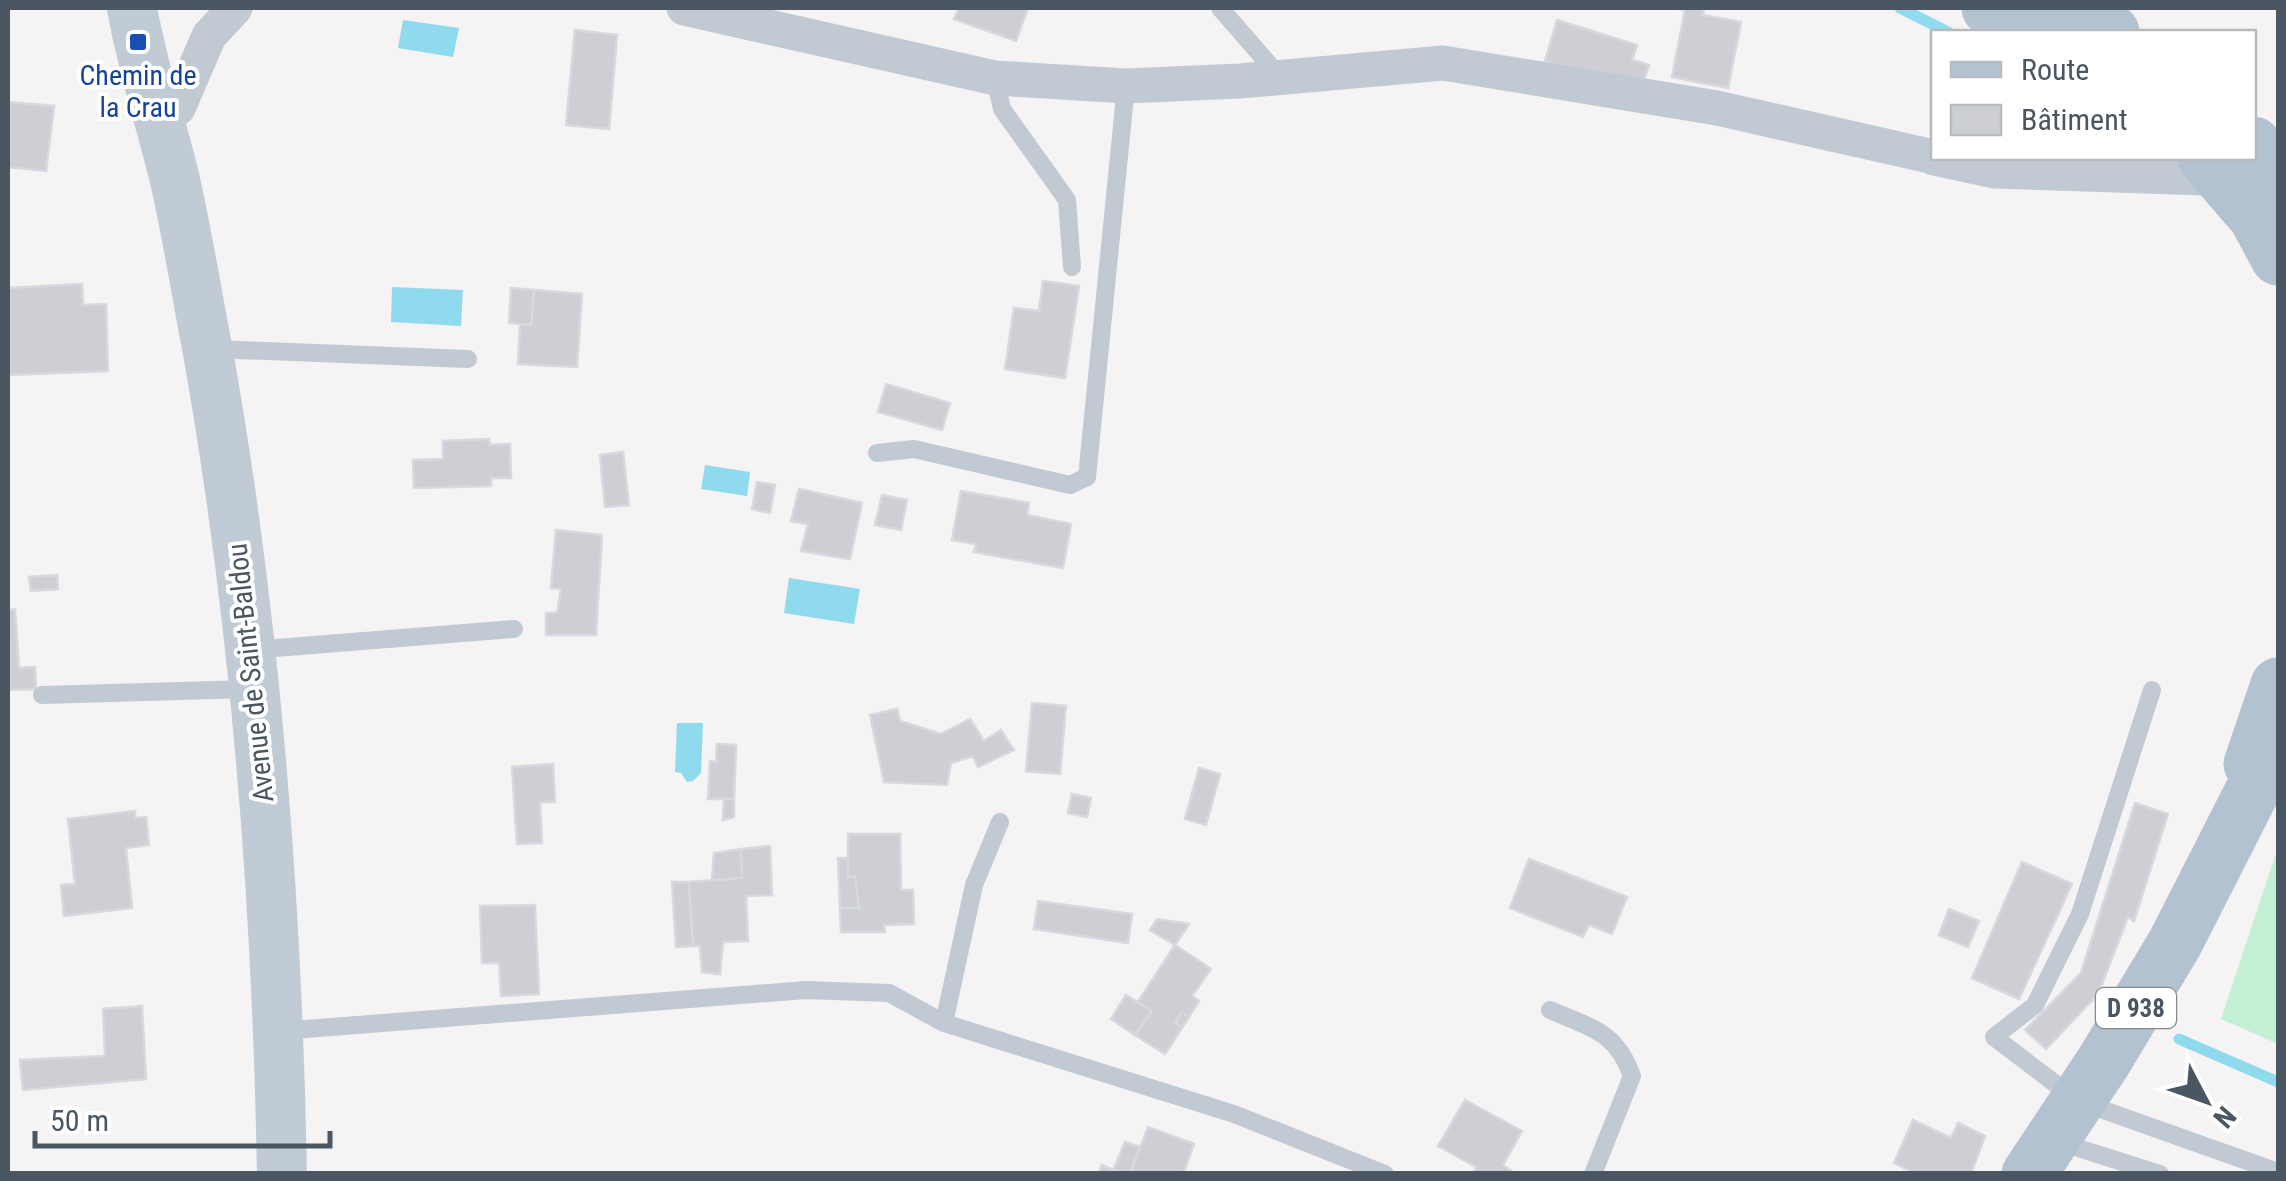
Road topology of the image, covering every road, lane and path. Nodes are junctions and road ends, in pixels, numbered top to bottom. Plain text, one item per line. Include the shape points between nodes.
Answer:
1 (236, 8) edge
2 (684, 8) edge
3 (1220, 8) edge
4 (1989, 8) edge
5 (2068, 8) edge
6 (136, 16) edge
7 (2032, 30) edge
8 (2108, 30) edge
9 (1280, 77) junction
10 (995, 78) junction
11 (1126, 86) junction
12 (178, 108) junction
13 (1931, 156) edge
14 (1947, 160) edge
15 (2248, 166) edge
16 (174, 178) junction
17 (2278, 196) edge
18 (2278, 250) edge
19 (2278, 258) edge
20 (1072, 267) dead end
21 (207, 350) junction
22 (468, 359) dead end
23 (877, 454) dead end
24 (514, 629) dead end
25 (253, 669) junction
26 (2278, 685) edge
27 (2152, 690) dead end
28 (42, 695) dead end
29 (2278, 732) edge
30 (1000, 822) dead end
31 (2228, 834) junction
32 (1550, 1010) dead end
33 (944, 1023) junction
34 (280, 1032) junction
35 (2053, 1138) edge
36 (2278, 1172) edge
37 (282, 1174) edge
38 (1385, 1174) edge
39 (1592, 1174) edge
40 (2160, 1174) edge

1 - 12 street via 209,36
2 - 10 street
3 - 9 lane
4 - 7 main road
5 - 8 main road
6 - 12 street, Avenue de Saint-Baldou
6 - 16 street, Avenue de Saint-Baldou
9 - 11 street
9 - 13 street via 1444,63 1717,108
10 - 11 street
10 - 20 lane via 1002,109 1067,200
11 - 23 lane via 1087,477 1070,485 914,449
12 - 16 street, Avenue de Saint-Baldou
14 - 15 street via 1994,171
15 - 19 main road via 2256,217
16 - 21 street, Avenue de Saint-Baldou
17 - 18 street
21 - 22 lane
21 - 25 street, Avenue de Saint-Baldou
24 - 25 lane
25 - 28 lane
25 - 34 street, Avenue de Saint-Baldou
26 - 31 main road, D 938
27 - 35 lane via 2080,914 2035,1005 1994,1036
29 - 31 main road, D 938
30 - 33 lane via 974,885
31 - 35 main road, D 938 via 2175,943
32 - 39 lane via 1609,1036 1632,1076
33 - 34 lane via 888,993 806,990
33 - 38 lane via 1234,1114
34 - 37 street, Avenue de Saint-Baldou
35 - 36 lane
35 - 40 lane

